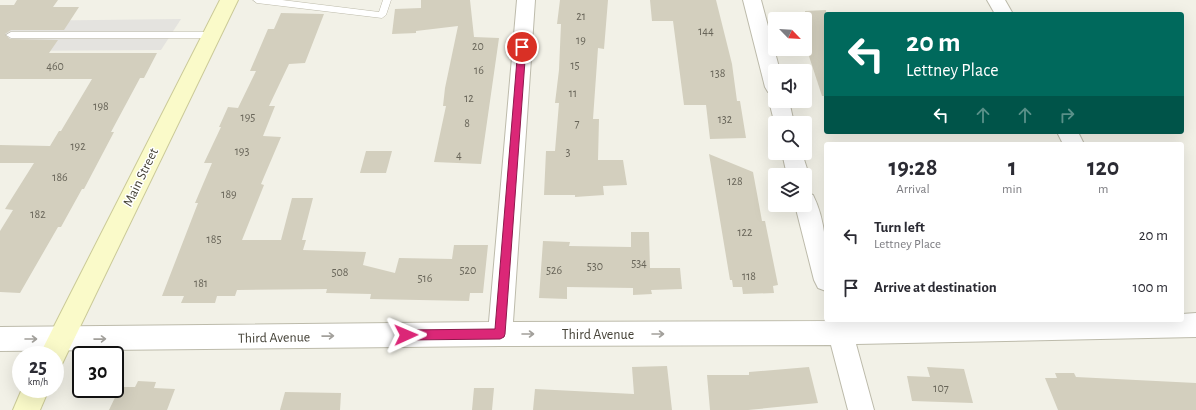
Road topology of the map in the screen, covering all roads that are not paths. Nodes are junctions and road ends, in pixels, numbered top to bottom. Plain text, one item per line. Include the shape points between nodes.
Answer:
1 (229, 0) edge
2 (257, 0) edge
3 (387, 0) edge
4 (526, 0) edge
5 (752, 0) edge
6 (996, 0) edge
7 (1003, 12) edge
8 (11, 35) dead end
9 (211, 35) junction
10 (769, 64) edge
11 (808, 212) edge
12 (824, 272) edge
13 (1170, 323) edge
14 (1196, 325) edge
15 (838, 327) edge
16 (500, 334) junction
17 (0, 339) edge
18 (50, 346) edge
19 (57, 346) edge
20 (64, 347) edge
21 (32, 398) edge
22 (26, 410) edge
23 (862, 410) edge

1 - 9 street, Main Street
2 - 3 lane via 382,14
4 - 16 street
5 - 10 street
6 - 7 street
8 - 9 lane
9 - 19 street, Main Street
11 - 12 street
13 - 14 street, Third Avenue
13 - 15 street, Third Avenue
16 -> 15 street, Third Avenue
15 - 23 street
20 -> 16 street, Third Avenue
17 -> 18 street, Third Avenue
21 - 22 street

